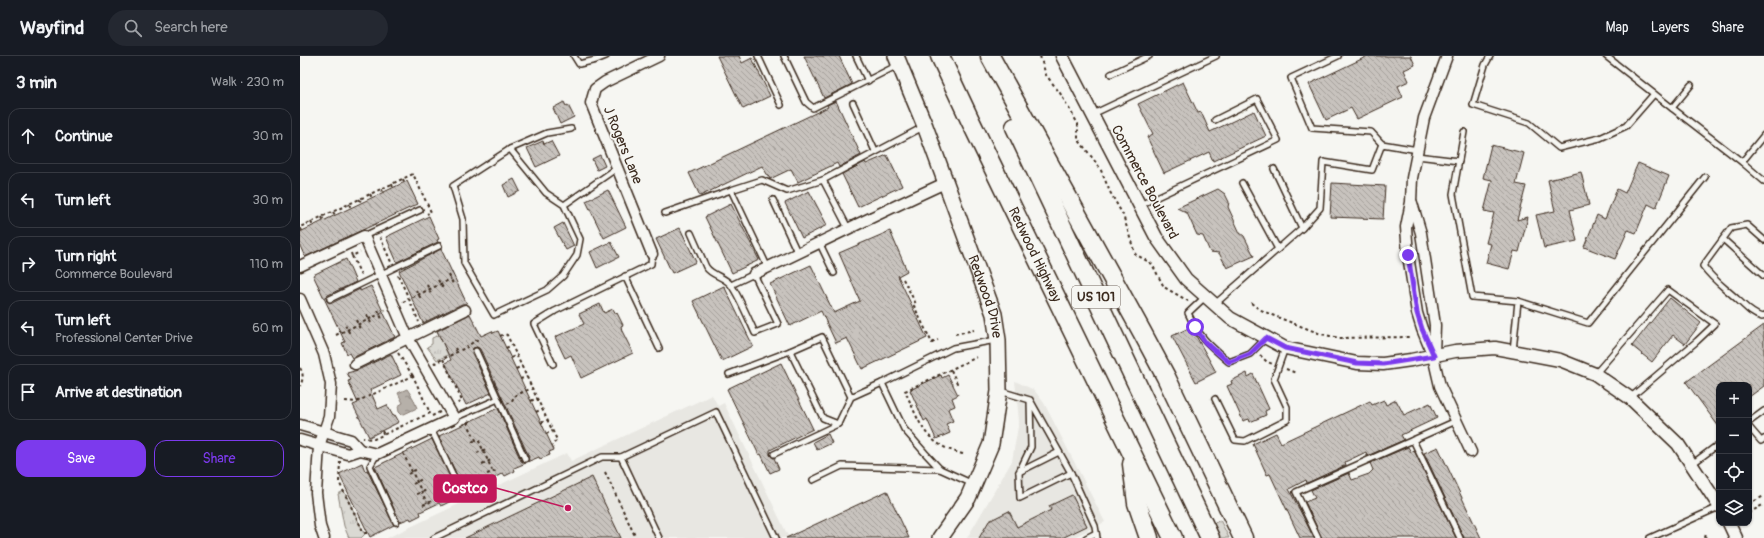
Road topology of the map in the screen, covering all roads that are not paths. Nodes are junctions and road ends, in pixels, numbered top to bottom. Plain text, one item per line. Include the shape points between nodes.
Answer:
1 (574, 56) edge
2 (606, 56) edge
3 (659, 56) edge
4 (758, 56) edge
5 (784, 56) edge
6 (856, 56) edge
7 (940, 56) edge
8 (981, 56) edge
9 (990, 56) edge
10 (1062, 56) edge
11 (1149, 56) edge
12 (1216, 56) edge
13 (1338, 56) edge
14 (1447, 56) edge
15 (1490, 56) edge
16 (1606, 56) edge
17 (898, 60) edge
18 (1111, 74) dead end
19 (868, 81) junction
20 (1691, 85) dead end
21 (1654, 94) junction
22 (853, 103) dead end
23 (781, 105) dead end
24 (1672, 108) junction
25 (1092, 115) junction
26 (1215, 120) dead end
27 (925, 126) junction
28 (571, 129) dead end
29 (1464, 132) dead end
30 (1764, 135) edge
31 (1382, 144) junction
32 (510, 149) junction
33 (875, 151) junction
34 (1417, 153) junction
35 (1459, 161) junction
36 (1742, 162) junction
37 (617, 168) junction
38 (1274, 169) dead end
39 (1705, 177) dead end
40 (823, 180) junction
41 (1764, 181) edge
42 (945, 183) junction
43 (1242, 183) dead end
44 (731, 190) junction
45 (773, 200) dead end
46 (1411, 202) junction
47 (564, 205) junction
48 (1139, 205) junction
49 (420, 210) dead end
50 (665, 214) dead end
51 (848, 228) junction
52 (1302, 228) junction
53 (691, 233) dead end
54 (364, 236) junction
55 (1723, 239) junction
56 (1764, 240) edge
57 (820, 244) junction
58 (439, 246) dead end
59 (1278, 249) junction
60 (652, 254) joint
61 (798, 254) junction
62 (300, 266) edge
63 (768, 268) junction
64 (834, 273) dead end
65 (754, 274) junction
66 (380, 275) junction
67 (625, 276) junction
68 (1764, 276) edge
69 (731, 285) junction
70 (1205, 297) junction
71 (300, 299) edge
72 (330, 299) dead end
73 (1518, 300) junction
74 (1214, 305) junction
75 (465, 310) dead end
76 (1764, 316) edge
77 (408, 338) junction
78 (1266, 338) junction
79 (998, 340) junction
80 (659, 348) dead end
81 (1285, 348) junction
82 (476, 351) dead end
83 (790, 351) junction
84 (1513, 351) junction
85 (1434, 356) junction
86 (355, 364) dead end
87 (553, 364) dead end
88 (729, 374) dead end
89 (1595, 374) junction
90 (882, 383) junction
91 (999, 391) junction
92 (852, 397) junction
93 (1630, 398) junction
94 (498, 399) junction
95 (1215, 399) dead end
96 (1030, 400) junction
97 (1764, 411) edge
98 (454, 418) junction
99 (1752, 420) edge
100 (1456, 421) junction
101 (838, 424) junction
102 (300, 425) edge
103 (432, 429) junction
104 (1752, 430) edge
105 (324, 432) junction
106 (1764, 439) edge
107 (300, 440) edge
108 (1413, 440) junction
109 (319, 446) junction
110 (1716, 446) edge
111 (1130, 447) junction
112 (360, 450) junction
113 (1059, 452) junction
114 (1471, 452) dead end
115 (377, 454) junction
116 (774, 454) dead end
117 (621, 457) junction
118 (525, 459) dead end
119 (1691, 464) junction
120 (940, 469) junction
121 (1019, 472) junction
122 (1071, 473) junction
123 (814, 480) dead end
124 (974, 484) junction
125 (460, 490) dead end
126 (1716, 502) edge
127 (1716, 508) edge
128 (396, 522) dead end
129 (1730, 526) edge
130 (1096, 536) edge
131 (324, 538) edge
132 (434, 538) edge
133 (659, 538) edge
134 (776, 538) edge
135 (940, 538) edge
136 (1086, 538) edge
137 (1149, 538) edge
138 (1172, 538) edge
139 (1210, 538) edge
140 (1244, 538) edge
141 (1318, 538) edge
142 (1460, 538) edge
143 (1650, 538) edge
144 (1736, 538) edge

1 - 2 lane via 579,64
3 - 37 street, J Rogers Lane via 605,82 595,90 591,103
4 - 23 lane
5 - 19 lane via 806,102 813,108
6 - 19 lane
7 - 111 highway, Redwood Highway / US 101
8 - 139 highway, US 101
9 - 140 highway via 1166,377
10 - 25 street, Commerce Boulevard
11 - 18 lane
12 - 25 lane
13 - 31 lane via 1291,78 1312,128 1371,132
14 - 34 street via 1424,118
15 - 21 lane via 1473,105 1529,123 1559,148 1600,138 1626,126
16 - 21 lane
17 - 19 lane
17 - 27 main road, Redwood Drive
20 - 24 lane
21 - 24 lane
22 - 33 lane
24 - 36 lane
25 - 48 street, Commerce Boulevard
26 - 48 lane via 1257,99 1278,140
27 - 33 lane
27 - 42 main road, Redwood Drive
28 - 32 lane via 547,133
29 - 35 lane
30 - 36 lane
31 - 34 lane
31 - 52 lane via 1372,170 1323,162 1320,208
32 - 47 lane via 546,193
32 - 47 lane via 453,186 463,219 464,263 494,315 548,290 563,276 578,255 580,239
33 - 40 lane
34 - 35 lane
34 - 46 street
35 - 73 lane via 1453,194 1472,297
36 - 41 lane
37 - 47 lane
37 - 60 street, J Rogers Lane
38 - 52 lane
39 - 73 lane via 1588,323
40 - 44 lane via 787,191 762,180
40 - 51 lane
42 - 51 street
42 - 79 main road, Redwood Drive via 994,314
43 - 59 lane
44 - 50 lane
44 - 63 lane
45 - 61 lane
46 - 85 street via 1421,233 1435,325
46 - 85 street via 1406,227 1408,255 1417,313
48 - 70 street, Commerce Boulevard via 1160,243 1186,279
49 - 54 lane
51 - 57 street
52 - 59 lane
53 - 69 lane via 709,272
54 - 62 street
54 - 66 street
55 - 56 lane via 1732,228 1747,225
55 - 68 lane
55 - 76 lane via 1703,266 1713,280 1753,314
57 - 61 street
57 - 64 lane
58 - 66 lane
59 - 74 lane
60 - 67 lane via 651,264
61 - 63 street
63 - 65 street
65 - 69 lane
65 - 69 lane via 778,324 756,333
66 - 72 lane
66 - 77 street
67 - 80 lane
67 - 87 lane via 555,310 534,324
70 - 74 street, Commerce Boulevard
70 - 78 lane via 1188,313 1205,342 1229,362 1250,354
71 - 105 street via 324,354 331,384 329,417
73 - 84 lane
74 - 78 street, Commerce Boulevard via 1230,318
75 - 77 street
77 - 86 street
77 - 98 street
78 - 81 street, Commerce Boulevard
79 - 90 lane via 953,348
79 - 91 main road, Redwood Drive
81 - 85 street, Commerce Boulevard via 1357,363 1383,364
81 - 95 lane via 1274,379 1287,407 1287,420 1245,441 1235,440
82 - 94 lane
83 - 88 lane
83 - 92 lane via 822,337
83 - 101 lane via 824,418
84 - 85 street, Commerce Boulevard via 1495,348 1455,351
84 - 89 street, Commerce Boulevard via 1560,360
85 - 100 street via 1440,386
89 - 93 street, Commerce Boulevard
89 - 93 lane via 1668,290 1715,324
90 - 92 lane
90 - 120 lane via 904,429
91 - 96 lane
91 - 124 main road, Redwood Drive via 990,444
92 - 101 lane
93 - 119 street, Commerce Boulevard via 1678,444
94 - 98 lane
94 - 118 lane
96 - 113 lane
96 - 121 lane via 1031,447
97 - 99 lane
98 - 103 street
100 - 108 lane
100 - 114 street
101 - 116 lane
102 - 105 street
103 - 115 street
103 - 125 lane
104 - 106 lane via 1761,441
105 - 109 street
105 - 112 street via 351,440
107 - 109 street
108 - 141 lane via 1296,492
108 - 142 lane
109 - 112 street via 348,454
109 - 131 street via 316,493
110 - 119 lane
111 - 137 highway via 1137,503
111 - 138 highway, Redwood Highway / US 101
112 - 115 street
113 - 121 lane
113 - 122 lane
115 - 128 lane via 370,466
117 - 132 lane via 602,457
117 - 133 lane
117 - 134 lane via 716,412
119 - 126 street, Commerce Boulevard
120 - 123 lane via 842,466
120 - 124 lane
121 - 122 lane via 1020,498
122 - 130 lane via 1095,526
124 - 135 main road, Redwood Drive via 968,498
127 - 143 lane
129 - 144 street
130 - 136 lane

